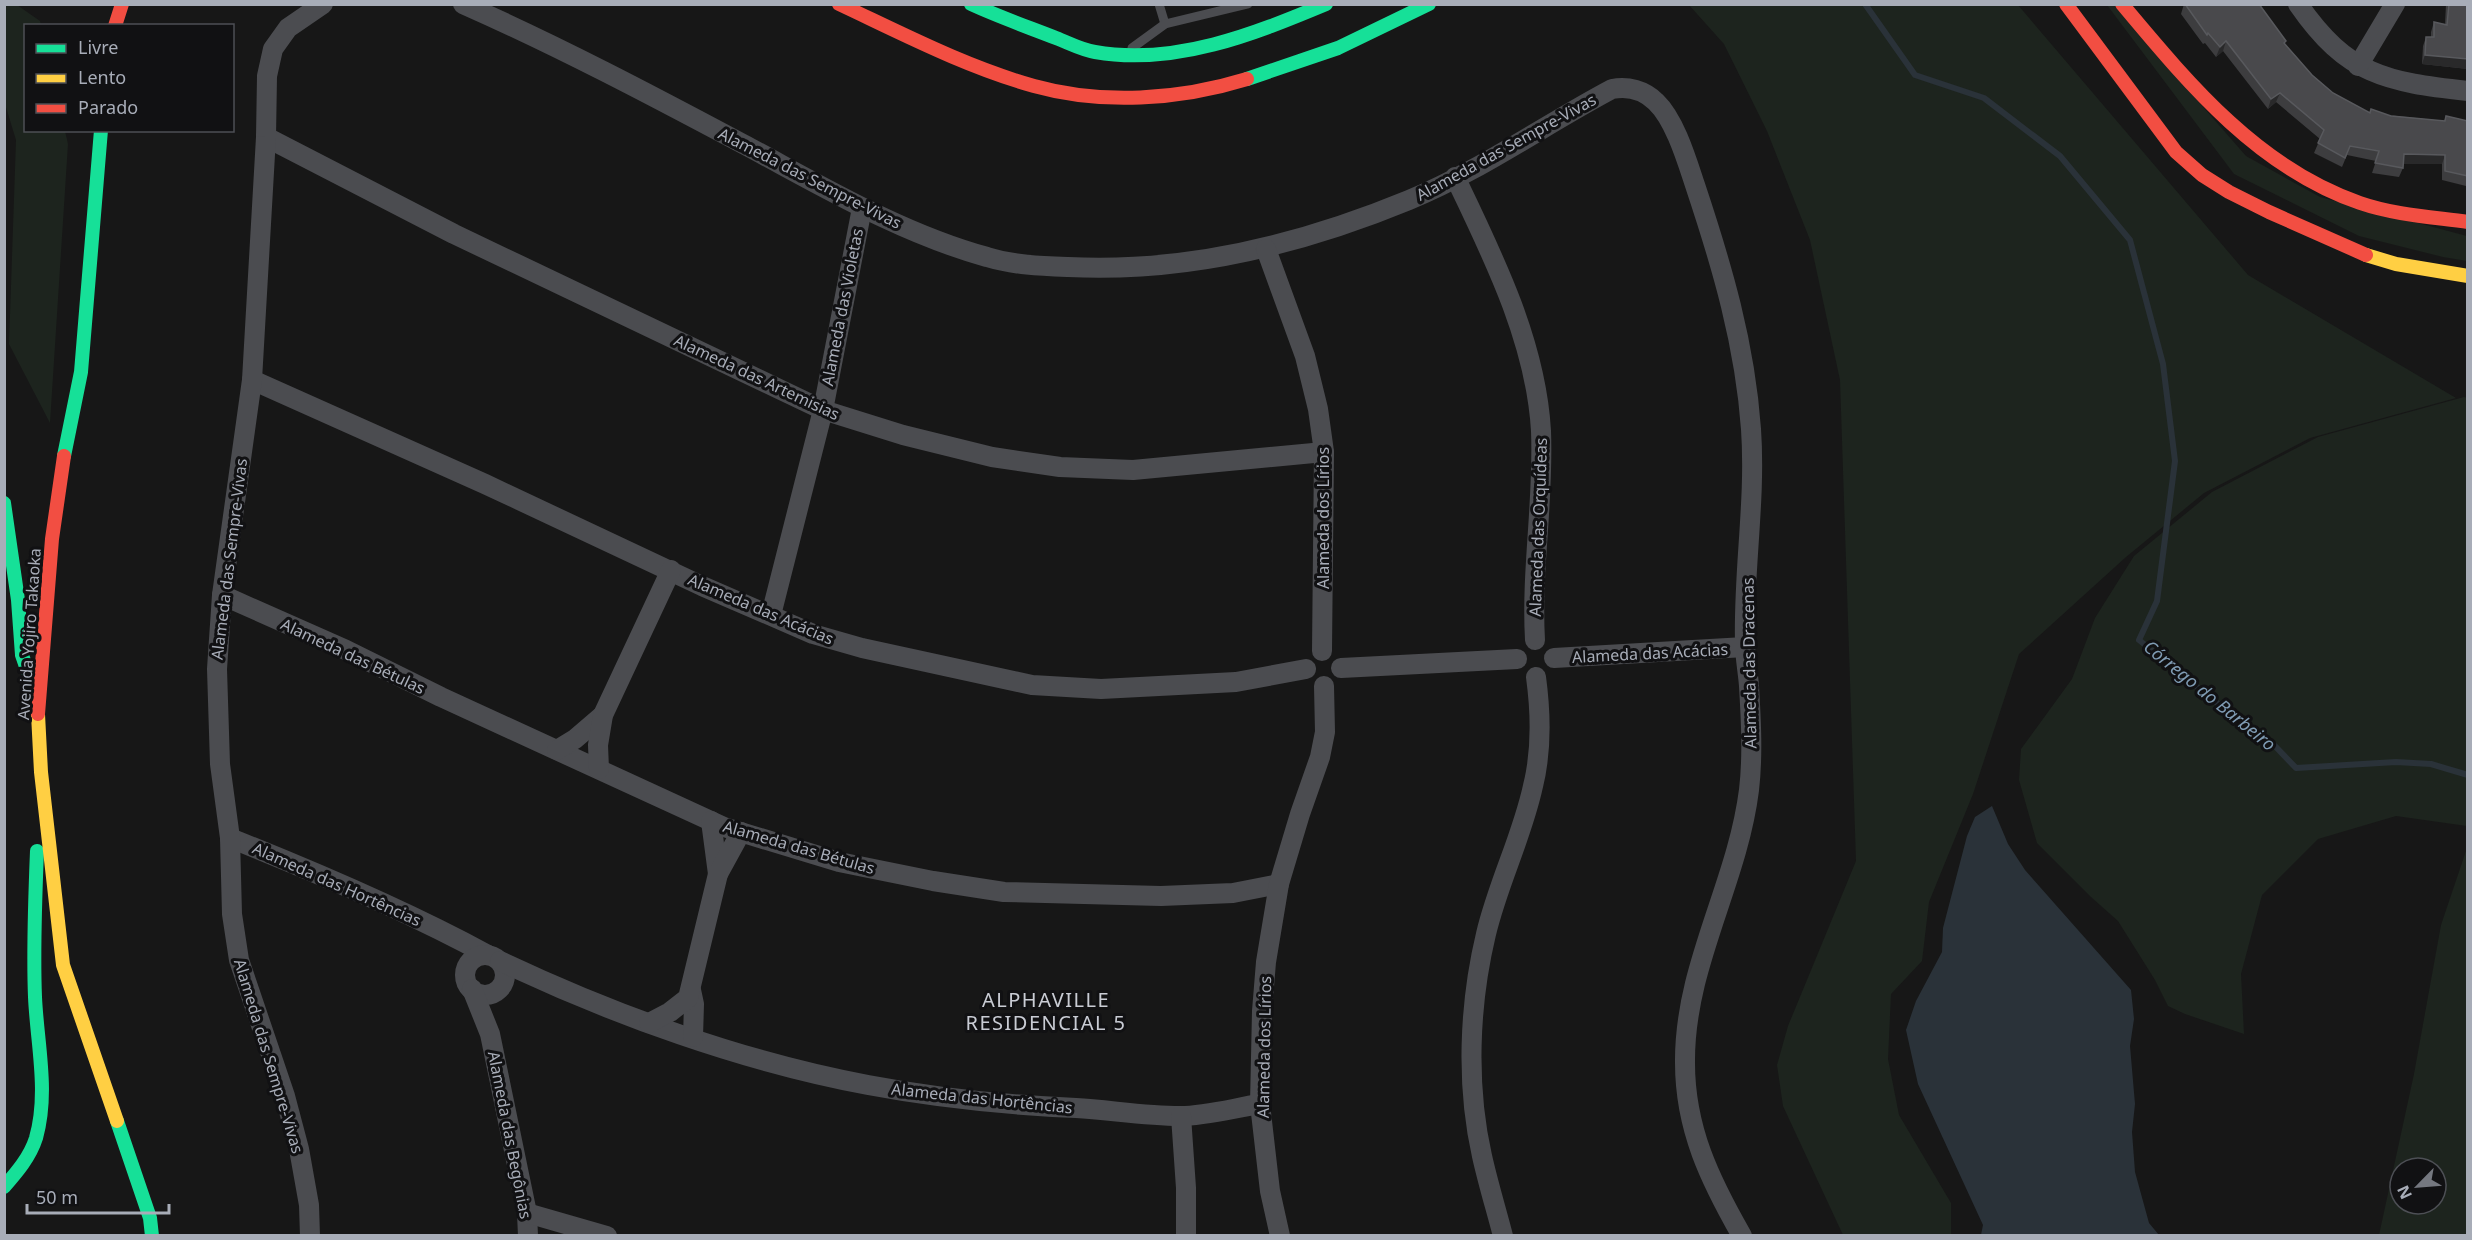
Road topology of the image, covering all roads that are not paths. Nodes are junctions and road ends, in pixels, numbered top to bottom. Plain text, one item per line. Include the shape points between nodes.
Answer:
1 (122, 4) edge
2 (323, 4) edge
3 (463, 4) edge
4 (839, 4) edge
5 (971, 4) edge
6 (1159, 4) edge
7 (1248, 4) edge
8 (1326, 4) edge
9 (1429, 4) edge
10 (2066, 4) edge
11 (2122, 4) edge
12 (2298, 4) edge
13 (2395, 4) edge
14 (116, 24) edge
15 (1165, 24) junction
16 (1124, 54) junction
17 (2358, 66) junction
18 (2468, 92) edge
19 (1644, 93) joint
20 (101, 132) edge
21 (266, 136) junction
22 (1455, 177) junction
23 (862, 208) junction
24 (2468, 222) edge
25 (1266, 249) junction
26 (2468, 276) edge
27 (252, 380) junction
28 (823, 410) junction
29 (1324, 452) junction
30 (4, 503) edge
31 (670, 570) junction
32 (222, 595) junction
33 (771, 615) junction
34 (1535, 640) junction
35 (1745, 647) junction
36 (1322, 651) junction
37 (1554, 658) junction
38 (1517, 659) junction
39 (1341, 668) junction
40 (1306, 669) junction
41 (1536, 677) junction
42 (1324, 686) junction
43 (38, 703) junction
44 (603, 715) junction
45 (557, 750) junction
46 (599, 769) junction
47 (40, 772) junction
48 (711, 821) junction
49 (741, 832) junction
50 (230, 838) junction
51 (718, 874) junction
52 (1279, 884) junction
53 (444, 931) junction
54 (494, 958) junction
55 (540, 980) junction
56 (469, 983) junction
57 (691, 990) junction
58 (497, 991) junction
59 (649, 1023) junction
60 (490, 1034) junction
61 (693, 1037) junction
62 (1260, 1104) junction
63 (1181, 1116) junction
64 (4, 1187) edge
65 (527, 1213) junction
66 (152, 1236) edge
67 (310, 1236) edge
68 (528, 1236) edge
69 (607, 1236) edge
70 (1186, 1236) edge
71 (1280, 1236) edge
72 (1503, 1236) edge
73 (1742, 1236) edge

1 - 14 main road
2 - 21 street, Alameda das Sempre-Vivas via 288,28 273,49 267,76
3 - 23 street, Alameda das Sempre-Vivas via 623,80
4 - 9 main road via 990,73 1039,88 1134,97 1210,89 1256,78 1359,39
5 - 16 main road via 1093,51
6 - 15 lane
7 - 15 lane
8 - 16 main road via 1259,32 1191,50
10 - 26 main road via 2176,152 2202,175 2269,212 2367,255
11 - 24 main road via 2211,107 2258,150 2293,174 2360,204
12 - 17 street via 2336,50
13 - 17 street
15 - 16 lane
17 - 18 street via 2410,85
19 - 22 street, Alameda das Sempre-Vivas via 1624,86 1612,89
19 - 35 street, Alameda das Dracenas via 1667,118 1687,160 1734,308 1744,362 1753,494
20 - 43 main road, Avenida Yojiro Takaoka via 81,372 60,476
21 - 27 street, Alameda das Sempre-Vivas
21 - 28 street, Alameda das Artemisias via 454,234
22 - 25 street, Alameda das Sempre-Vivas via 1411,200
22 - 34 street, Alameda das Orquídeas via 1504,286 1534,381 1541,429
23 - 25 street, Alameda das Sempre-Vivas via 989,258 1031,265 1097,269 1158,266
23 - 28 street, Alameda das Violetas
25 - 29 street, Alameda dos Lírios via 1305,356
27 - 31 street, Alameda das Acácias
27 - 32 street, Alameda das Sempre-Vivas
28 - 29 street, Alameda das Artemisias via 992,458 1060,467 1133,470
28 - 33 street, Alameda das Violetas
29 - 36 street, Alameda dos Lírios
30 - 43 main road via 22,654
31 - 33 street, Alameda das Acácias
31 - 44 street
32 - 45 street, Alameda das Bétulas
32 - 50 street, Alameda das Sempre-Vivas via 217,669 220,764
33 - 40 street, Alameda das Acácias via 813,634 862,648 1032,685 1170,687 1236,682
34 - 37 street via 1548,645
34 - 38 street via 1522,646
35 - 37 street, Alameda das Acácias
35 - 73 street, Alameda das Dracenas via 1751,735 1749,787 1732,871 1700,961 1685,1062 1698,1149
36 - 39 street via 1335,656
36 - 40 street via 1311,657
37 - 41 street via 1549,672
38 - 39 street
38 - 41 street via 1523,672
39 - 42 street via 1336,680
40 - 42 street via 1312,682
41 - 72 street via 1540,711 1534,785 1485,937 1472,1050 1482,1155
42 - 52 street, Alameda dos Lírios via 1320,757
43 - 47 main road, Avenida Yojiro Takaoka
44 - 45 street
44 - 46 street
45 - 46 street, Alameda das Bétulas
46 - 48 street, Alameda das Bétulas
47 - 64 main road via 34,923 42,1101 33,1150
47 - 66 main road, Avenida Yojiro Takaoka via 63,965 150,1218
48 - 49 street, Alameda das Bétulas
48 - 51 street
49 - 51 street
49 - 52 street, Alameda das Bétulas via 839,862 1004,892 1161,896 1233,893
50 - 53 street, Alameda das Hortências
50 - 67 street, Alameda das Sempre-Vivas via 232,914 239,960 299,1149
51 - 57 street
52 - 62 street, Alameda dos Lírios via 1262,1001
53 - 54 street, Alameda das Hortências
53 - 56 street
54 - 55 street, Alameda das Hortências
54 - 56 street via 476,957 471,961 466,972
54 - 58 street via 505,976
55 - 58 street
55 - 59 street, Alameda das Hortências
56 - 58 street via 483,994
56 - 60 street, Alameda das Begônias
57 - 59 street via 688,998
57 - 61 street
58 - 60 street, Alameda das Begônias
59 - 61 street, Alameda das Hortências
60 - 65 street, Alameda das Begônias
61 - 63 street, Alameda das Hortências via 750,1057 866,1085 1035,1106
62 - 63 street, Alameda das Hortências
62 - 71 street, Alameda dos Lírios via 1270,1191
63 - 70 street
65 - 68 street, Alameda das Begônias
65 - 69 street

